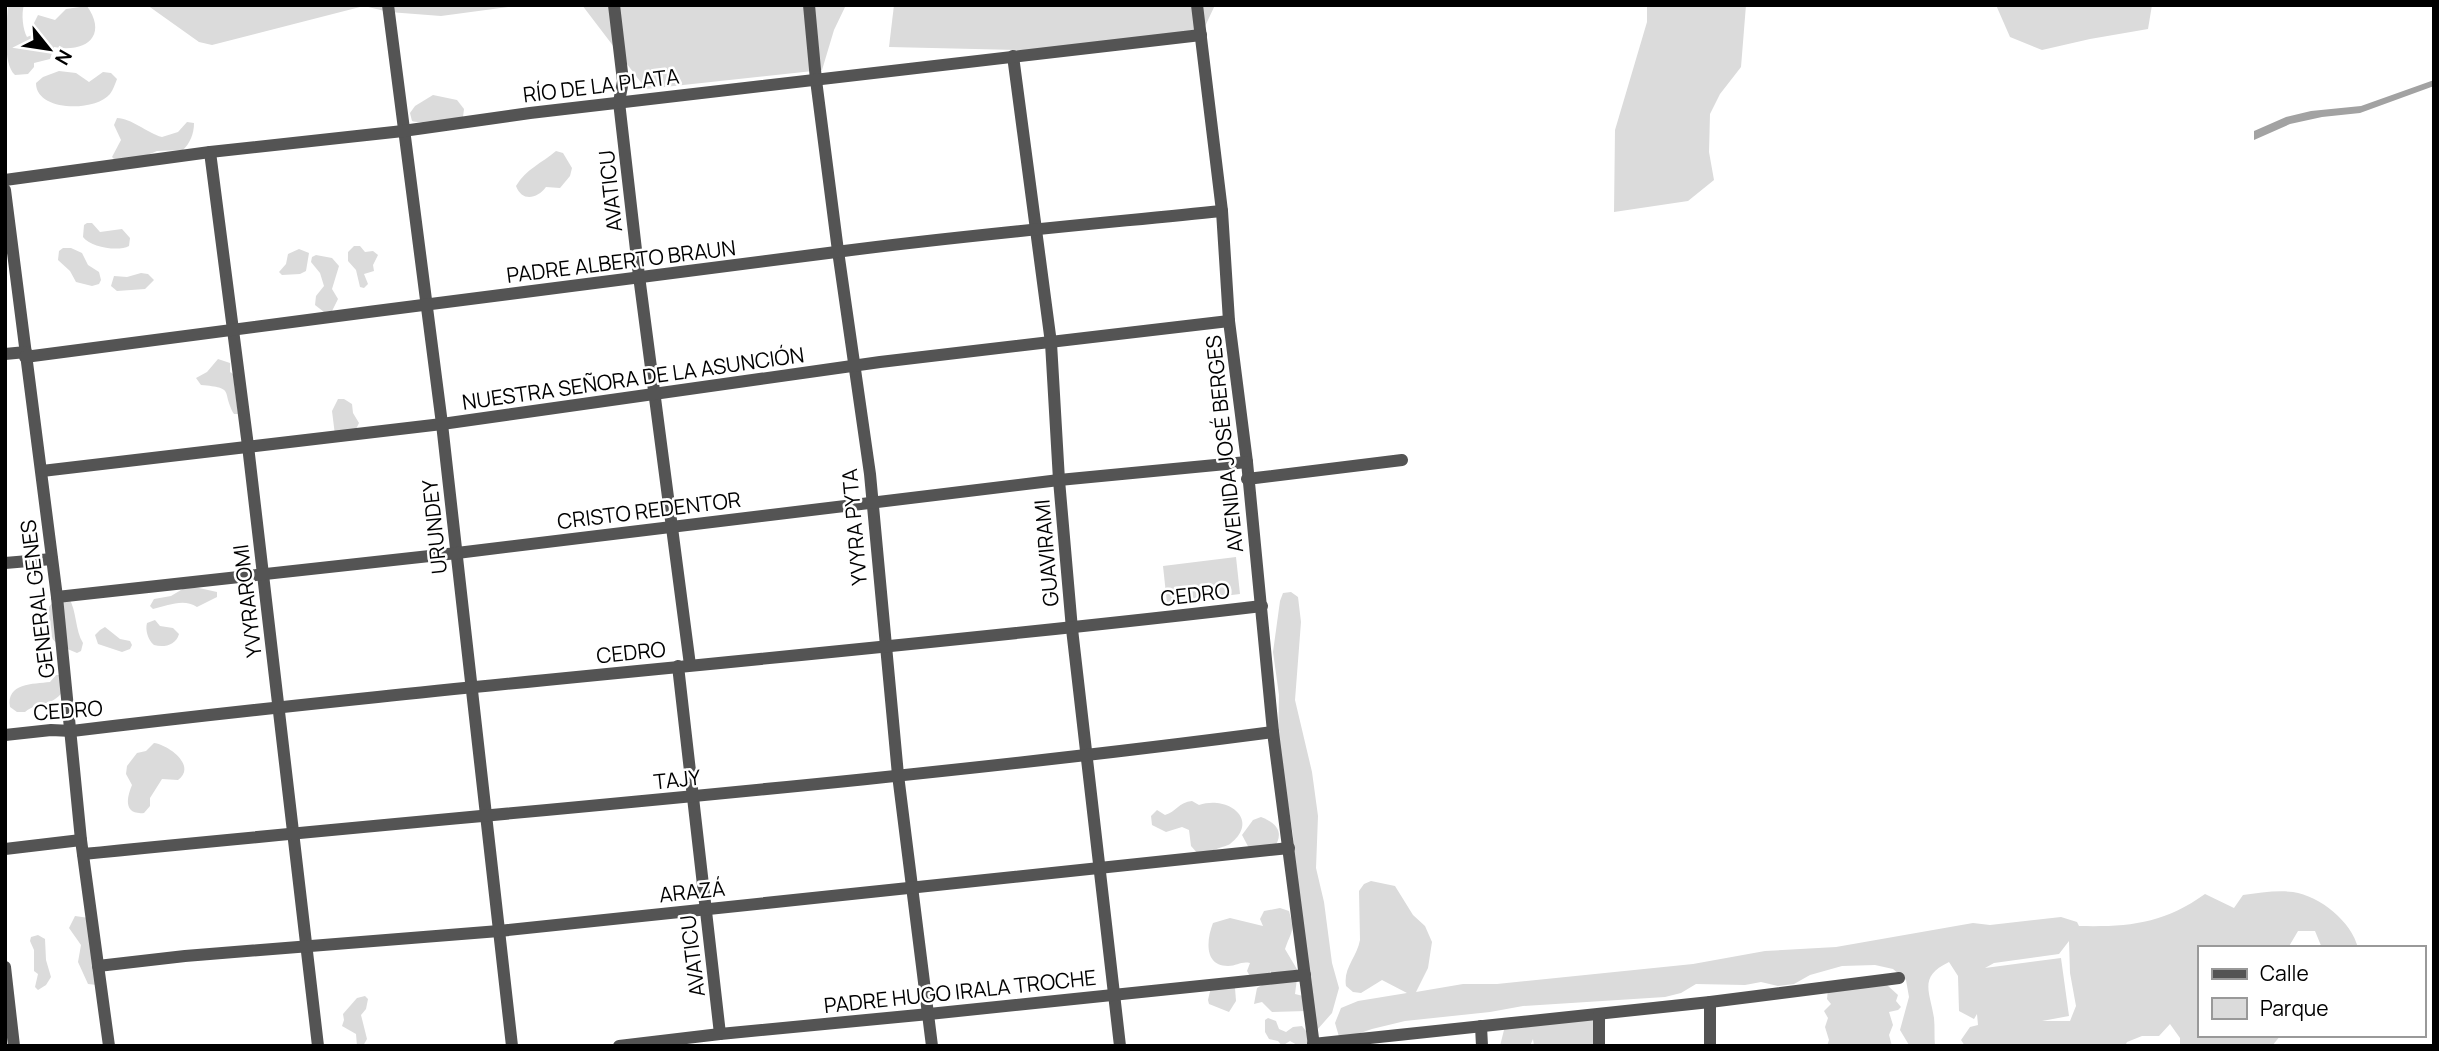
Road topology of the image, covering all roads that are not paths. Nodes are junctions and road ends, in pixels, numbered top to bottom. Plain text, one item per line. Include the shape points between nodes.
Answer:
1 (388, 5) edge
2 (614, 5) edge
3 (809, 5) edge
4 (1197, 5) edge
5 (1201, 35) junction
6 (1013, 56) junction
7 (816, 80) junction
8 (619, 102) junction
9 (403, 131) junction
10 (210, 152) junction
11 (5, 180) edge
12 (5, 190) edge
13 (1222, 211) junction
14 (1037, 230) junction
15 (838, 251) junction
16 (639, 276) junction
17 (426, 305) junction
18 (1230, 321) junction
19 (233, 328) junction
20 (1051, 343) junction
21 (5, 354) edge
22 (26, 355) junction
23 (855, 367) junction
24 (655, 394) junction
25 (442, 424) junction
26 (248, 446) junction
27 (1402, 460) dead end
28 (1247, 462) junction
29 (42, 471) junction
30 (1247, 479) junction
31 (1059, 480) junction
32 (872, 502) junction
33 (671, 526) junction
34 (457, 553) junction
35 (52, 559) junction
36 (5, 564) edge
37 (264, 575) junction
38 (57, 597) junction
39 (1262, 606) junction
40 (1072, 628) junction
41 (885, 647) junction
42 (684, 665) junction
43 (472, 688) junction
44 (279, 706) junction
45 (72, 731) junction
46 (1273, 732) junction
47 (5, 735) edge
48 (1087, 757) junction
49 (898, 775) junction
50 (694, 796) junction
51 (486, 817) junction
52 (294, 833) junction
53 (81, 840) junction
54 (1289, 848) junction
55 (5, 849) edge
56 (83, 854) junction
57 (1099, 869) junction
58 (914, 888) junction
59 (705, 908) junction
60 (499, 931) junction
61 (307, 947) junction
62 (98, 966) junction
63 (5, 967) edge
64 (1305, 975) junction
65 (1899, 978) dead end
66 (1114, 996) junction
67 (1710, 1002) junction
68 (929, 1014) junction
69 (1599, 1014) junction
70 (1481, 1026) junction
71 (720, 1034) junction
72 (1313, 1045) edge
73 (14, 1046) edge
74 (109, 1046) edge
75 (318, 1046) edge
76 (512, 1046) edge
77 (619, 1046) edge
78 (932, 1046) edge
79 (1120, 1046) edge
80 (1482, 1046) edge
81 (1599, 1046) edge
82 (1710, 1046) edge

1 - 9 street, URUNDEY
2 - 8 street, AVATICU via 623,81
3 - 7 street, YVYRA PYTA
4 - 5 street, AVENIDA JOSÉ BERGES
5 - 6 street, RÍO DE LA PLATA
5 - 13 street, AVENIDA JOSÉ BERGES
6 - 7 street, RÍO DE LA PLATA
6 - 14 street, GUAVIRAMI
7 - 8 street, RÍO DE LA PLATA
7 - 15 street, YVYRA PYTA
8 - 9 street, RÍO DE LA PLATA
8 - 16 street, AVATICU
9 - 10 street, RÍO DE LA PLATA
9 - 17 street, URUNDEY
10 - 11 street, RÍO DE LA PLATA
10 - 19 street, YVYRAROMI
12 - 22 street, GENERAL GENES
13 - 14 street, PADRE ALBERTO BRAUN
13 - 18 street, AVENIDA JOSÉ BERGES
14 - 15 street, PADRE ALBERTO BRAUN
14 - 20 street, GUAVIRAMI
15 - 16 street, PADRE ALBERTO BRAUN
15 - 23 street, YVYRA PYTA
16 - 17 street, PADRE ALBERTO BRAUN
16 - 24 street, AVATICU
17 - 19 street, PADRE ALBERTO BRAUN
17 - 25 street, URUNDEY
18 - 20 street, NUESTRA SEÑORA DE LA ASUNCIÓN
18 - 28 street, AVENIDA JOSÉ BERGES
19 - 22 street, PADRE ALBERTO BRAUN
19 - 26 street, YVYRAROMI
20 - 23 street, NUESTRA SEÑORA DE LA ASUNCIÓN
20 - 31 street, GUAVIRAMI
21 - 22 street, PADRE ALBERTO BRAUN
22 - 29 street, GENERAL GENES
23 - 24 street, NUESTRA SEÑORA DE LA ASUNCIÓN
23 - 32 street, YVYRA PYTA
24 - 25 street, NUESTRA SEÑORA DE LA ASUNCIÓN
24 - 33 street, AVATICU
25 - 26 street, NUESTRA SEÑORA DE LA ASUNCIÓN
25 - 34 street, URUNDEY
26 - 29 street, NUESTRA SEÑORA DE LA ASUNCIÓN
26 - 37 street, YVYRAROMI
27 - 30 street
28 - 30 street, AVENIDA JOSÉ BERGES
28 - 31 street, CRISTO REDENTOR
29 - 35 street, GENERAL GENES
30 - 39 street, AVENIDA JOSÉ BERGES
31 - 32 street, CRISTO REDENTOR
31 - 40 street, GUAVIRAMI
32 - 33 street, CRISTO REDENTOR
32 - 41 street, YVYRA PYTA
33 - 34 street, CRISTO REDENTOR
33 - 42 street, AVATICU
34 - 37 street, CRISTO REDENTOR
34 - 43 street, URUNDEY
35 - 36 street
35 - 38 street, GENERAL GENES
37 - 38 street, CRISTO REDENTOR
37 - 44 street, YVYRAROMI
38 - 45 street, GENERAL GENES
39 - 40 street, CEDRO
39 - 46 street, AVENIDA JOSÉ BERGES
40 - 41 street, CEDRO
40 - 48 street, GUAVIRAMI
41 - 42 street, CEDRO
41 - 49 street, YVYRA PYTA
42 - 43 street, CEDRO
42 - 50 street, AVATICU
43 - 44 street, CEDRO
43 - 51 street, URUNDEY
44 - 45 street, CEDRO
44 - 52 street, YVYRAROMI
45 - 47 street, CEDRO
45 - 53 street, GENERAL GENES
46 - 48 street, TAJY
46 - 54 street, AVENIDA JOSÉ BERGES
48 - 49 street, TAJY
48 - 57 street, GUAVIRAMI
49 - 50 street, TAJY
49 - 58 street, YVYRA PYTA
50 - 51 street, TAJY
50 - 59 street, AVATICU
51 - 52 street, TAJY
51 - 60 street, URUNDEY
52 - 56 street, TAJY
52 - 61 street, YVYRAROMI
53 - 55 street
53 - 56 street, GENERAL GENES
54 - 57 street, ARAZÁ
54 - 64 street, AVENIDA JOSÉ BERGES
56 - 62 street, GENERAL GENES
57 - 58 street, ARAZÁ
57 - 66 street, GUAVIRAMI
58 - 59 street, ARAZÁ
58 - 68 street, YVYRA PYTA
59 - 60 street, ARAZÁ
59 - 71 street, AVATICU
60 - 61 street, ARAZÁ
60 - 76 street, URUNDEY
61 - 62 street, ARAZÁ
61 - 75 street, YVYRAROMI
62 - 74 street, GENERAL GENES
63 - 73 street
64 - 66 street, PADRE HUGO IRALA TROCHE
64 - 72 street, AVENIDA JOSÉ BERGES
65 - 67 street
66 - 68 street, PADRE HUGO IRALA TROCHE
66 - 79 street, GUAVIRAMI
67 - 69 street
67 - 82 street
68 - 71 street, PADRE HUGO IRALA TROCHE
68 - 78 street, YVYRA PYTA
69 - 70 street
69 - 81 street
70 - 72 street
70 - 80 street
71 - 77 street, PADRE HUGO IRALA TROCHE

